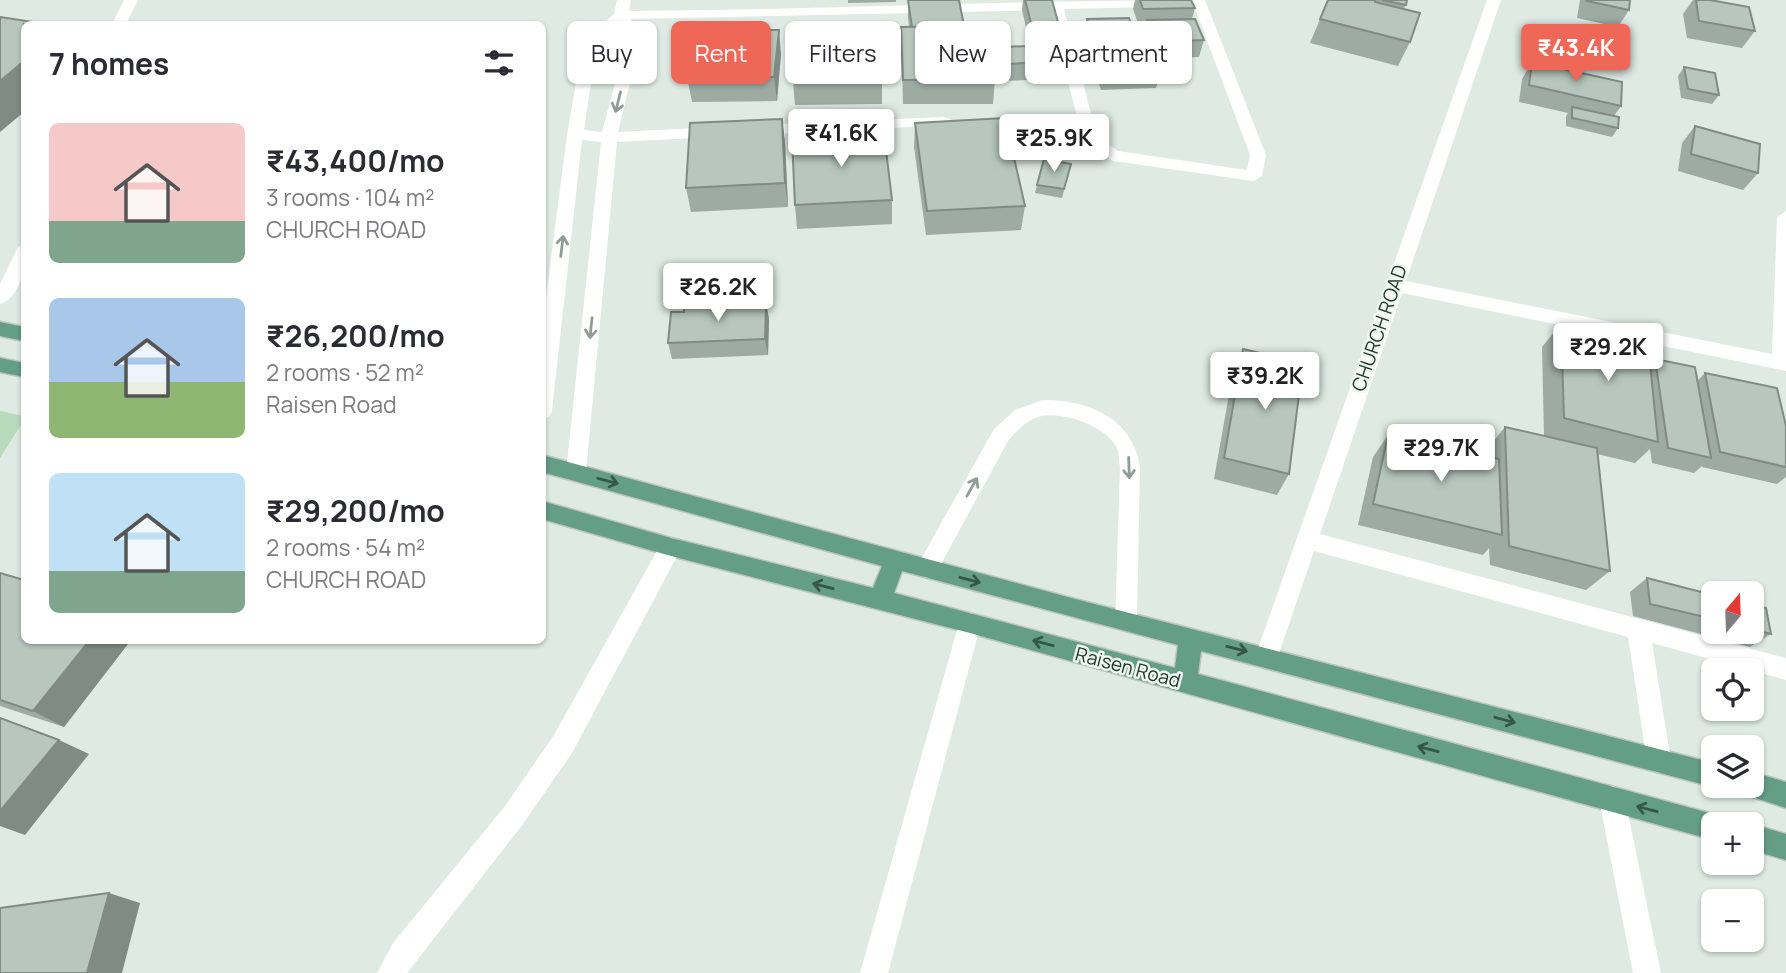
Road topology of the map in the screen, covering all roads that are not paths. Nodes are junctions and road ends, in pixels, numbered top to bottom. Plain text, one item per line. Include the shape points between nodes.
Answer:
1 (131, 0) edge
2 (766, 0) edge
3 (1494, 0) edge
4 (1195, 1) edge
5 (1055, 2) edge
6 (918, 4) edge
7 (622, 7) edge
8 (765, 16) junction
9 (120, 21) edge
10 (965, 121) edge
11 (575, 135) junction
12 (609, 136) junction
13 (1786, 217) edge
14 (21, 258) edge
15 (1394, 285) junction
16 (0, 297) edge
17 (0, 329) edge
18 (21, 333) edge
19 (1783, 363) edge
20 (0, 365) edge
21 (21, 369) edge
22 (546, 378) edge
23 (546, 464) edge
24 (576, 472) junction
25 (546, 511) edge
26 (1307, 540) junction
27 (671, 547) junction
28 (895, 559) junction
29 (927, 568) junction
30 (880, 600) junction
31 (1126, 621) junction
32 (970, 623) junction
33 (1638, 629) junction
34 (1191, 638) junction
35 (1267, 657) junction
36 (1786, 669) edge
37 (1185, 682) junction
38 (1659, 761) junction
39 (1701, 772) edge
40 (1764, 789) edge
41 (1786, 795) edge
42 (1612, 799) junction
43 (1701, 824) edge
44 (1764, 840) edge
45 (1786, 846) edge
46 (391, 973) edge
47 (874, 973) edge
48 (1647, 973) edge

1 - 9 street
2 - 8 street
3 - 15 street, CHURCH ROAD
4 - 5 street
4 - 5 street via 1258,155 1254,176 1113,156 1090,139
5 - 6 street
6 - 8 street
7 - 8 street
7 - 11 street via 590,42
7 -> 12 street via 634,38
10 - 12 street
11 - 12 street
22 -> 11 street
12 -> 24 street
13 - 19 street
14 - 16 street
15 - 19 street
15 - 26 street, CHURCH ROAD
17 - 18 main road
20 - 21 main road
23 - 24 main road
24 -> 28 main road
25 - 27 main road, Raisen Road
26 - 33 street
26 - 35 street, CHURCH ROAD
30 -> 27 main road, Raisen Road
27 - 46 street via 563,744
28 - 29 main road
28 - 30 main road
29 -> 31 main road
29 -> 31 street via 1010,424 1033,410 1079,414 1110,428 1128,450
30 - 32 main road, Raisen Road
31 - 34 main road
37 -> 32 main road, Raisen Road
32 - 47 street
33 - 36 street
33 - 38 street
34 -> 35 main road
34 - 37 main road
35 -> 38 main road
42 -> 37 main road, Raisen Road
38 - 39 main road
40 - 41 main road
43 -> 42 main road, Raisen Road
42 - 48 street
44 - 45 main road

